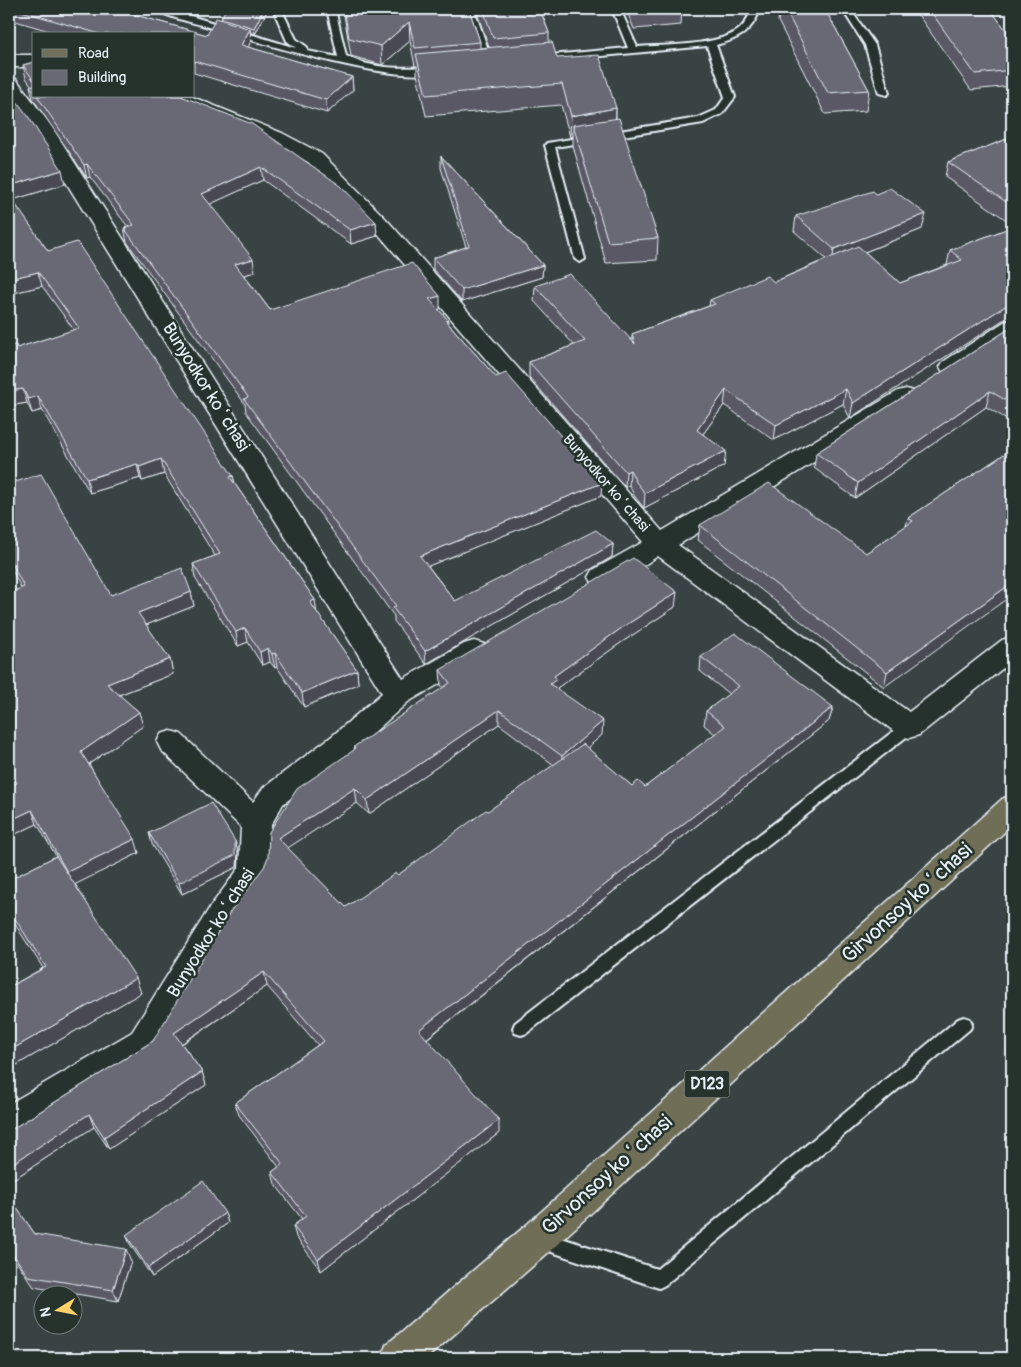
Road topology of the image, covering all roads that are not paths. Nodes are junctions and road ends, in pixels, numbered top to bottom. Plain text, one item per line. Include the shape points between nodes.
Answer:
1 (160, 9) edge
2 (277, 9) edge
3 (331, 9) edge
4 (470, 9) edge
5 (616, 9) edge
6 (756, 9) edge
7 (846, 9) edge
8 (712, 43) junction
9 (634, 50) junction
10 (317, 57) junction
11 (527, 60) edge
12 (32, 61) edge
13 (9, 62) edge
14 (351, 62) junction
15 (488, 64) edge
16 (449, 68) edge
17 (9, 83) edge
18 (884, 93) dead end
19 (177, 98) edge
20 (580, 259) dead end
21 (1012, 327) edge
22 (659, 544) junction
23 (584, 588) edge
24 (499, 637) edge
25 (1012, 647) edge
26 (398, 695) junction
27 (909, 727) junction
28 (171, 742) dead end
29 (1012, 807) edge
30 (256, 823) junction
31 (964, 1024) dead end
32 (521, 1028) dead end
33 (9, 1122) edge
34 (537, 1239) junction
35 (399, 1358) edge

1 - 10 lane
2 - 10 lane via 292,41
3 - 14 lane via 342,56
4 - 15 lane
5 - 9 lane
6 - 8 lane via 745,31 734,38
7 - 18 lane via 870,45
8 - 9 lane
8 - 20 lane via 730,98 719,112 700,121 550,146
9 - 11 lane
10 - 14 lane
12 - 13 street
14 - 16 lane via 395,69
17 - 26 street, Bunyodkor koʻchasi via 42,127
19 - 22 street, Bunyodkor koʻchasi via 275,136 315,158 381,225
21 - 22 street, Bunyodkor koʻchasi
22 - 23 street, Bunyodkor koʻchasi
22 - 27 street, Bunyodkor koʻchasi
24 - 26 street, Bunyodkor koʻchasi
25 - 27 street
26 - 30 street, Bunyodkor koʻchasi via 342,744 273,796
27 - 32 lane
28 - 30 street
29 - 34 main road, Girvonsoy koʻchasi / D123
30 - 33 street, Bunyodkor koʻchasi via 254,870 221,916 144,1042
31 - 34 lane via 659,1279
34 - 35 main road, Girvonsoy koʻchasi / D123

